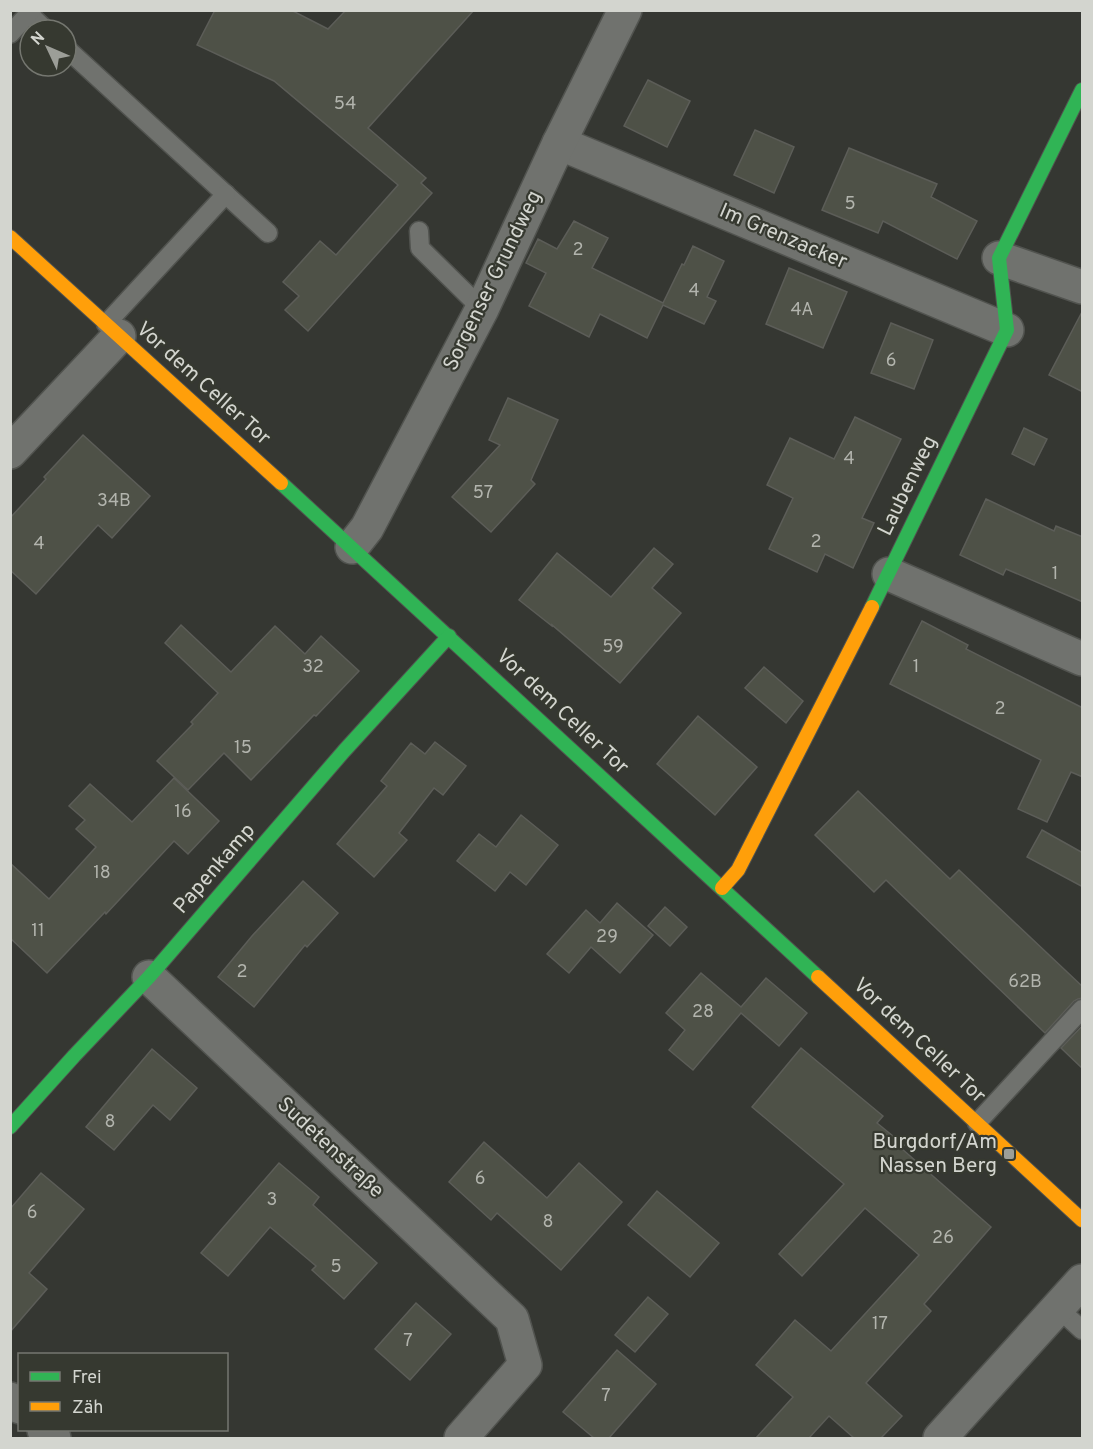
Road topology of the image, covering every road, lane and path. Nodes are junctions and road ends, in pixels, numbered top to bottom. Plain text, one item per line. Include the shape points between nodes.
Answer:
1 (625, 10) edge
2 (30, 12) edge
3 (10, 34) edge
4 (78, 59) edge
5 (1083, 90) edge
6 (559, 143) junction
7 (226, 194) junction
8 (419, 231) dead end
9 (268, 233) dead end
10 (10, 237) edge
11 (999, 258) junction
12 (1083, 287) edge
13 (482, 309) junction
14 (112, 330) junction
15 (1007, 330) junction
16 (10, 452) edge
17 (352, 547) junction
18 (889, 574) junction
19 (449, 636) junction
20 (1083, 659) edge
21 (722, 888) junction
22 (149, 977) junction
23 (1083, 1009) edge
24 (977, 1123) junction
25 (10, 1127) edge
26 (1083, 1220) edge
27 (1083, 1281) edge
28 (1058, 1308) junction
29 (1083, 1330) edge
30 (461, 1438) edge
31 (940, 1438) edge

1 - 6 street, Sorgenser Grundweg
2 - 3 lane
4 - 7 lane
5 - 11 street
6 - 13 street, Sorgenser Grundweg
6 - 15 street, Im Grenzacker
7 - 9 lane
7 - 14 lane
8 - 13 lane via 420,248
10 - 14 street, Vor dem Celler Tor
11 - 12 street
11 - 15 street
13 - 17 street, Sorgenser Grundweg via 368,528
14 - 16 street
14 - 17 street, Vor dem Celler Tor
15 - 18 street, Laubenweg
17 - 19 street, Vor dem Celler Tor
18 - 20 street
18 - 21 street, Laubenweg via 738,870
19 - 21 street, Vor dem Celler Tor
19 - 22 street, Papenkamp
21 - 24 street, Vor dem Celler Tor
22 - 25 street, Papenkamp
22 - 30 street, Sudetenstraße via 512,1319 525,1365
23 - 24 lane
24 - 26 street, Vor dem Celler Tor
27 - 28 street
28 - 29 lane
28 - 31 street

